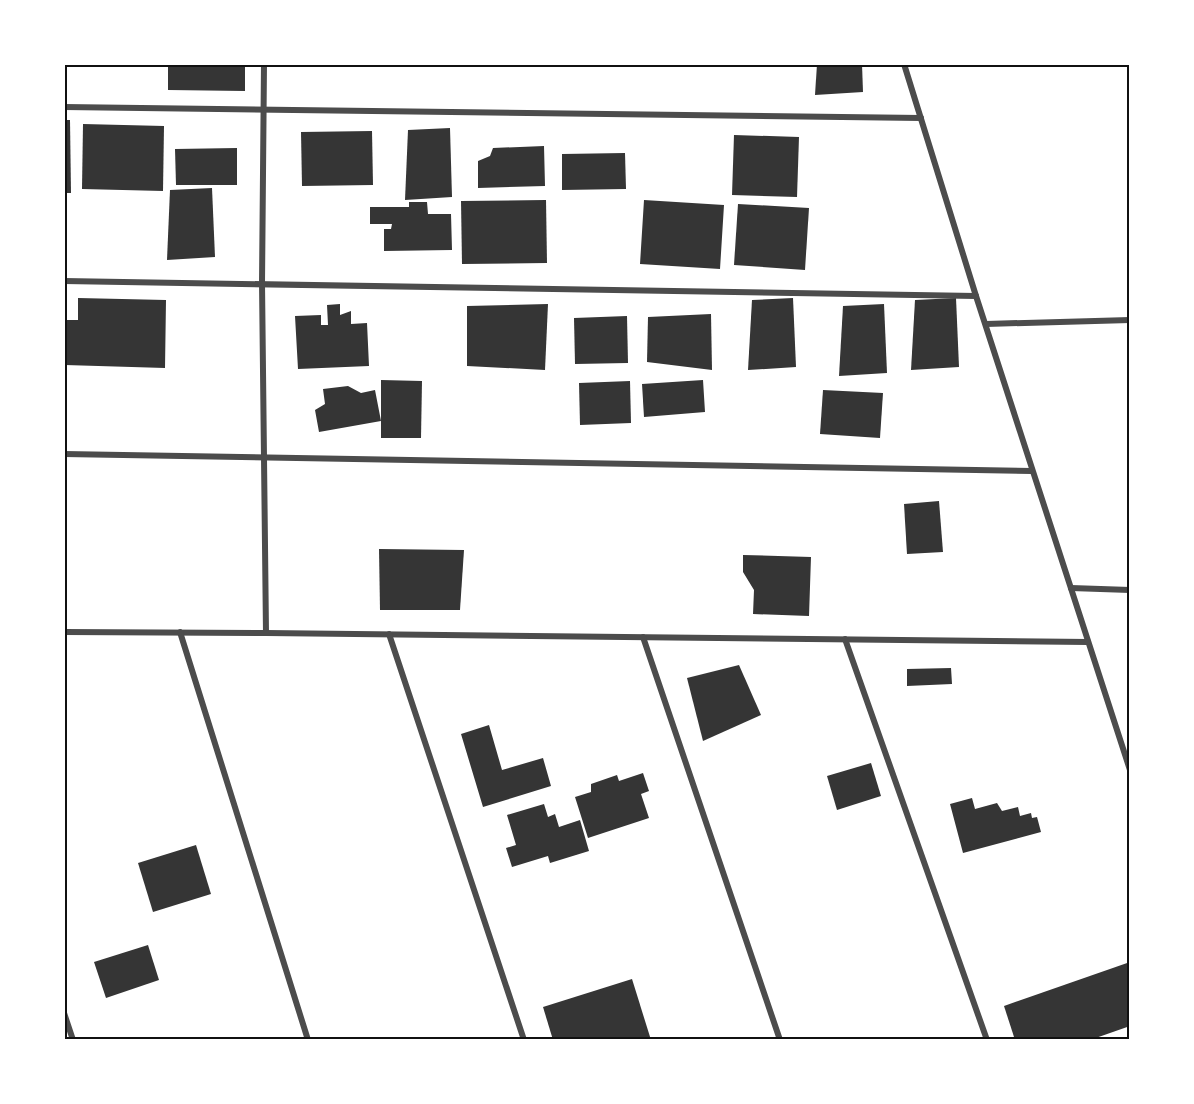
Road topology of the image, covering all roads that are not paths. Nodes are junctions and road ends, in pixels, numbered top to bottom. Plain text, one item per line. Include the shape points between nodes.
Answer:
1 (264, 64) edge
2 (904, 64) edge
3 (64, 107) edge
4 (264, 109) junction
5 (921, 118) junction
6 (64, 280) edge
7 (262, 283) junction
8 (976, 296) junction
9 (1130, 320) edge
10 (986, 324) junction
11 (64, 454) edge
12 (265, 458) junction
13 (1032, 471) junction
14 (1071, 588) junction
15 (1130, 590) edge
16 (64, 632) edge
17 (180, 632) junction
18 (266, 633) junction
19 (389, 634) junction
20 (643, 637) junction
21 (845, 639) junction
22 (1088, 642) junction
23 (1130, 770) edge
24 (64, 1013) edge
25 (73, 1040) edge
26 (308, 1040) edge
27 (524, 1040) edge
28 (780, 1040) edge
29 (987, 1040) edge

1 - 4 street
2 - 5 street
3 - 4 street
4 - 5 street
4 - 7 street
5 - 8 street
6 - 7 street
7 - 8 street
7 - 12 street
8 - 10 street
9 - 10 street
10 - 13 street
11 - 12 street
12 - 13 street
12 - 18 street
13 - 14 street
14 - 15 street
14 - 22 street
16 - 17 street
17 - 18 street
17 - 26 street
18 - 19 street
19 - 20 street
19 - 27 street
20 - 21 street
20 - 28 street
21 - 22 street
21 - 29 street
22 - 23 street
24 - 25 street

